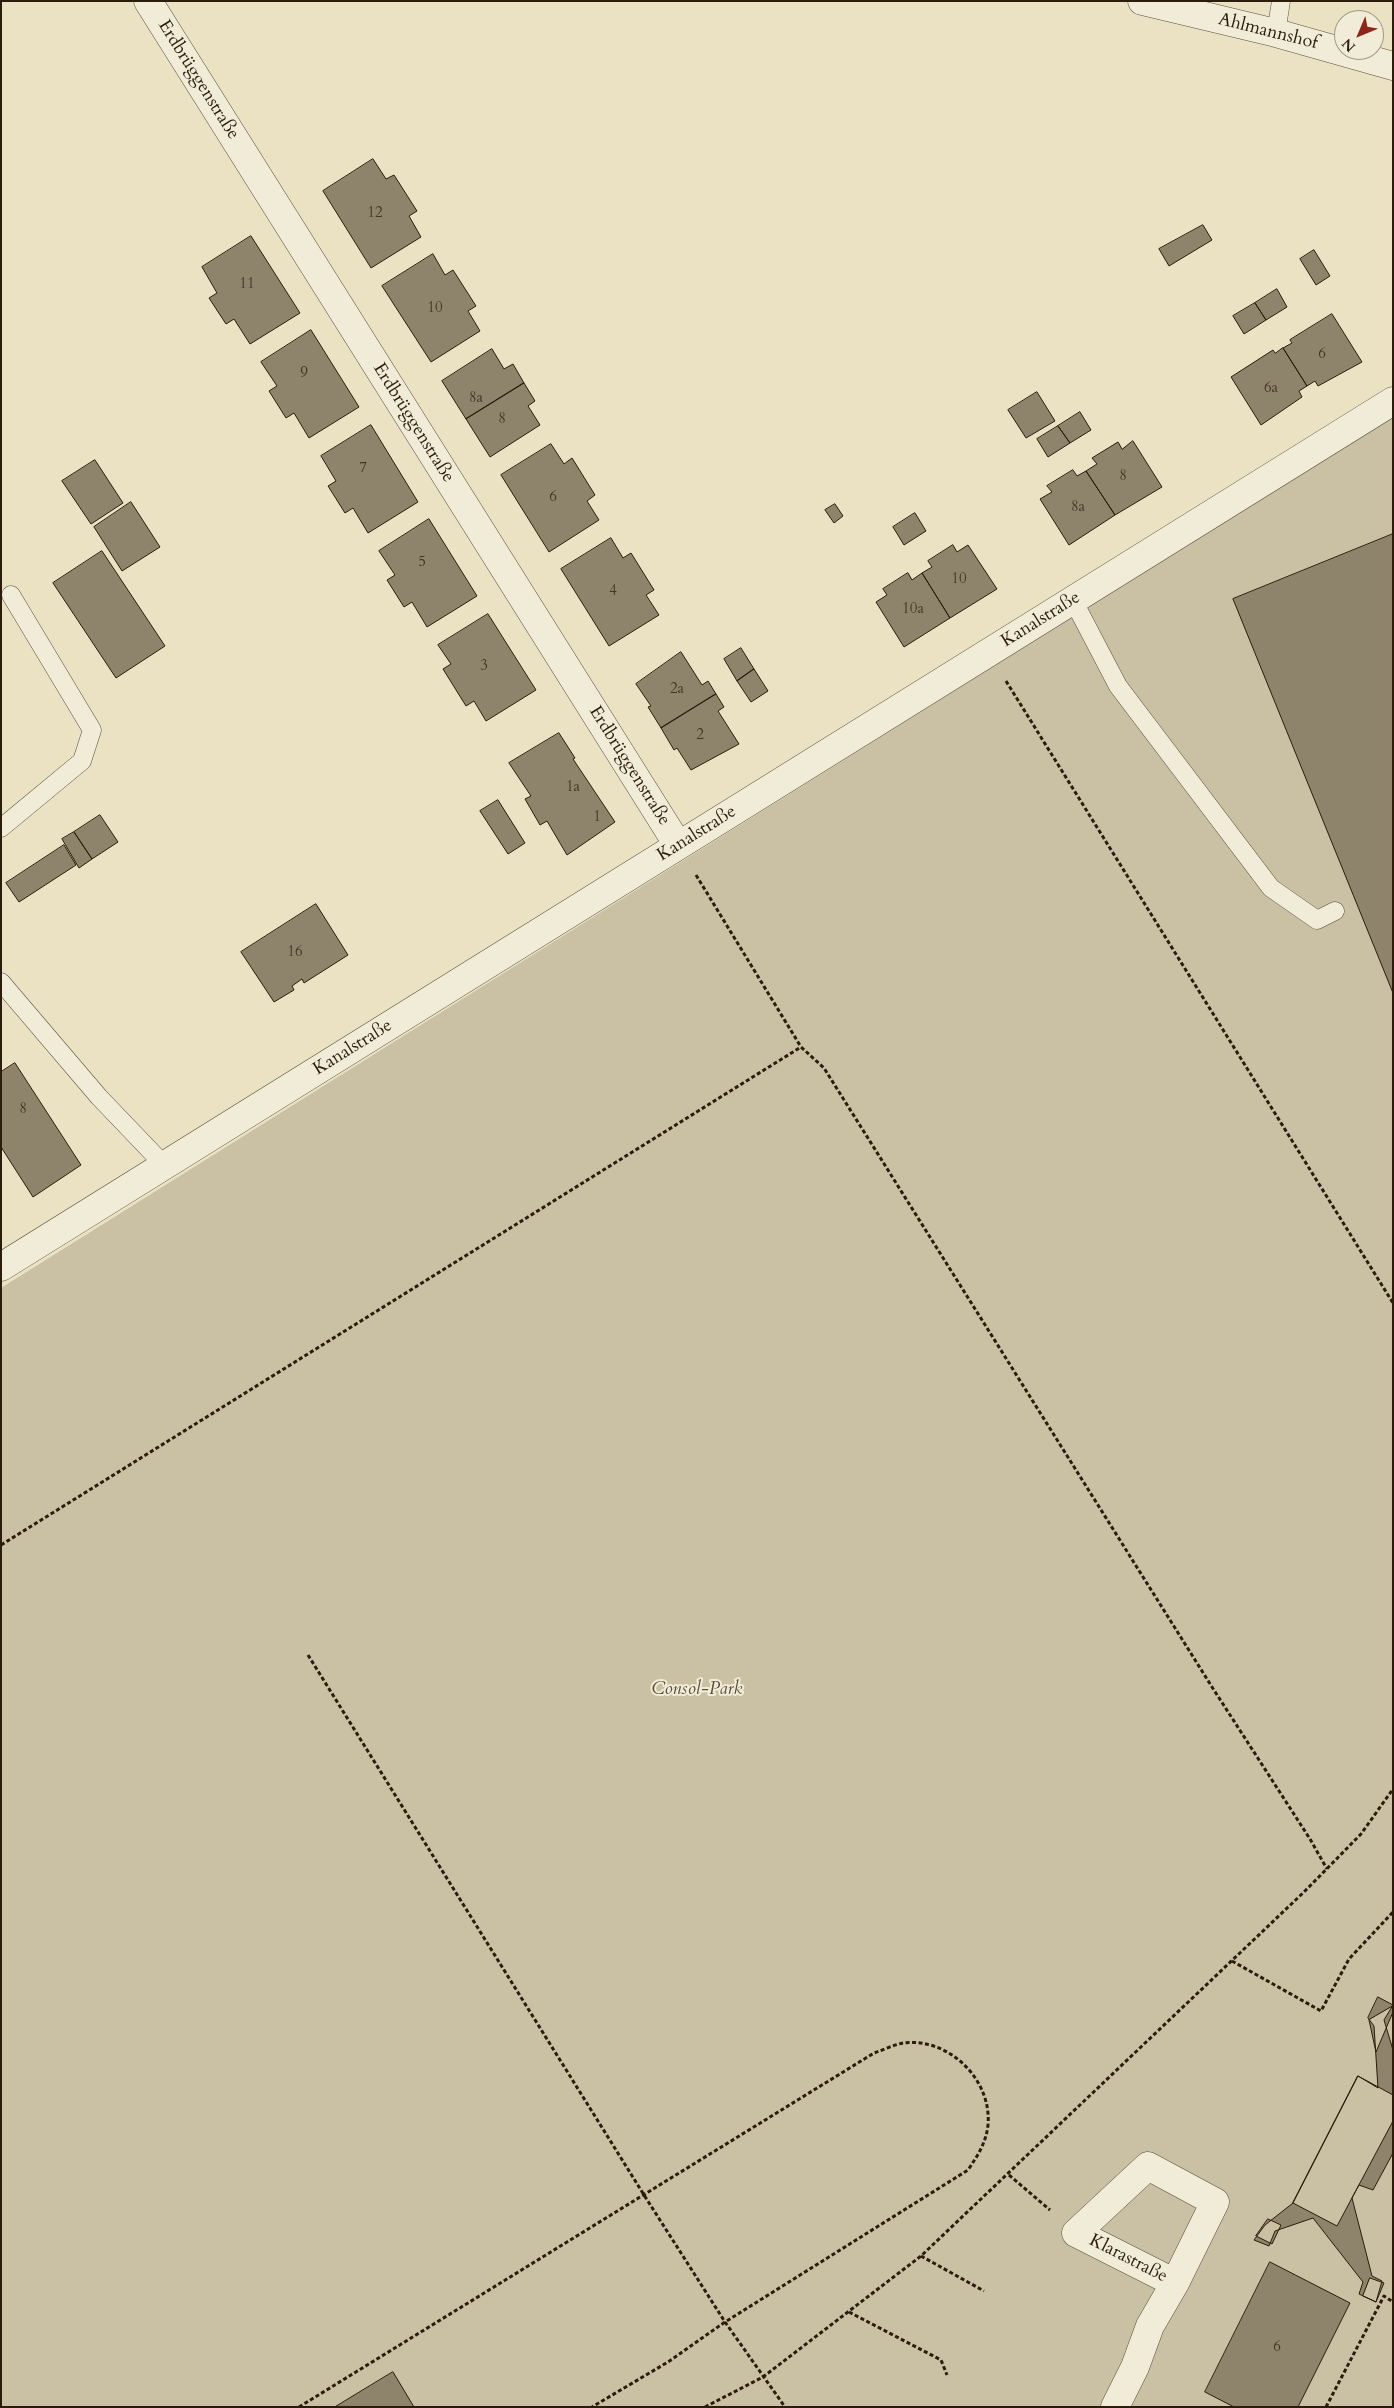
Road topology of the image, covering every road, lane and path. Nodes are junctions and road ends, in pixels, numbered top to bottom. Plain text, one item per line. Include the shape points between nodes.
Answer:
1 (148, 1) edge
2 (1142, 1) edge
3 (1281, 1) edge
4 (1276, 33) junction
5 (1393, 66) edge
6 (1393, 401) edge
7 (11, 595) dead end
8 (1073, 600) junction
9 (988, 653) junction
10 (1, 828) edge
11 (678, 845) junction
12 (1336, 911) dead end
13 (1, 982) edge
14 (801, 1047) junction
15 (165, 1166) junction
16 (1, 1267) edge
17 (1393, 1303) edge
18 (1, 1545) edge
19 (308, 1655) dead end
20 (1393, 1789) edge
21 (1327, 1869) junction
22 (1393, 1912) edge
23 (1232, 1961) junction
24 (1009, 2175) junction
25 (644, 2195) junction
26 (1076, 2233) junction
27 (922, 2256) junction
28 (1175, 2283) junction
29 (984, 2291) dead end
30 (1393, 2302) edge
31 (849, 2312) junction
32 (725, 2322) junction
33 (948, 2375) dead end
34 (763, 2377) junction
35 (299, 2407) edge
36 (592, 2407) edge
37 (705, 2407) edge
38 (785, 2407) edge
39 (1115, 2407) edge
40 (1326, 2407) edge

1 - 11 street, Erdbrüggenstraße
2 - 4 street, Ahlmannshof
3 - 4 lane
4 - 5 street, Ahlmannshof
6 - 8 street, Kanalstraße
7 - 10 lane via 92,730 82,761
8 - 9 street, Kanalstraße
8 - 12 lane via 1118,686 1271,888 1317,920
9 - 11 street, Kanalstraße
9 - 17 path
11 - 14 path
11 - 15 street, Kanalstraße
13 - 15 lane via 99,1097
14 - 18 path
14 - 21 path via 824,1068
15 - 16 street, Kanalstraße
19 - 25 path
20 - 21 path via 1361,1834
21 - 23 path
22 - 23 path via 1349,1959 1322,2011
23 - 24 path
24 - 26 path
24 - 27 path
25 - 32 path
25 - 32 path via 874,2053 904,2043 932,2046 957,2056 974,2076 986,2101 988,2124 982,2148 968,2170
25 - 35 path
26 - 28 street, Klarastraße
26 - 28 street, Klarastraße via 1148,2166 1215,2202
27 - 29 path
27 - 31 path
28 - 39 street, Klarastraße via 1150,2326
30 - 40 path via 1384,2296
31 - 33 path via 941,2360
31 - 34 path
32 - 34 path
32 - 36 path via 668,2362
34 - 37 path
34 - 38 path

